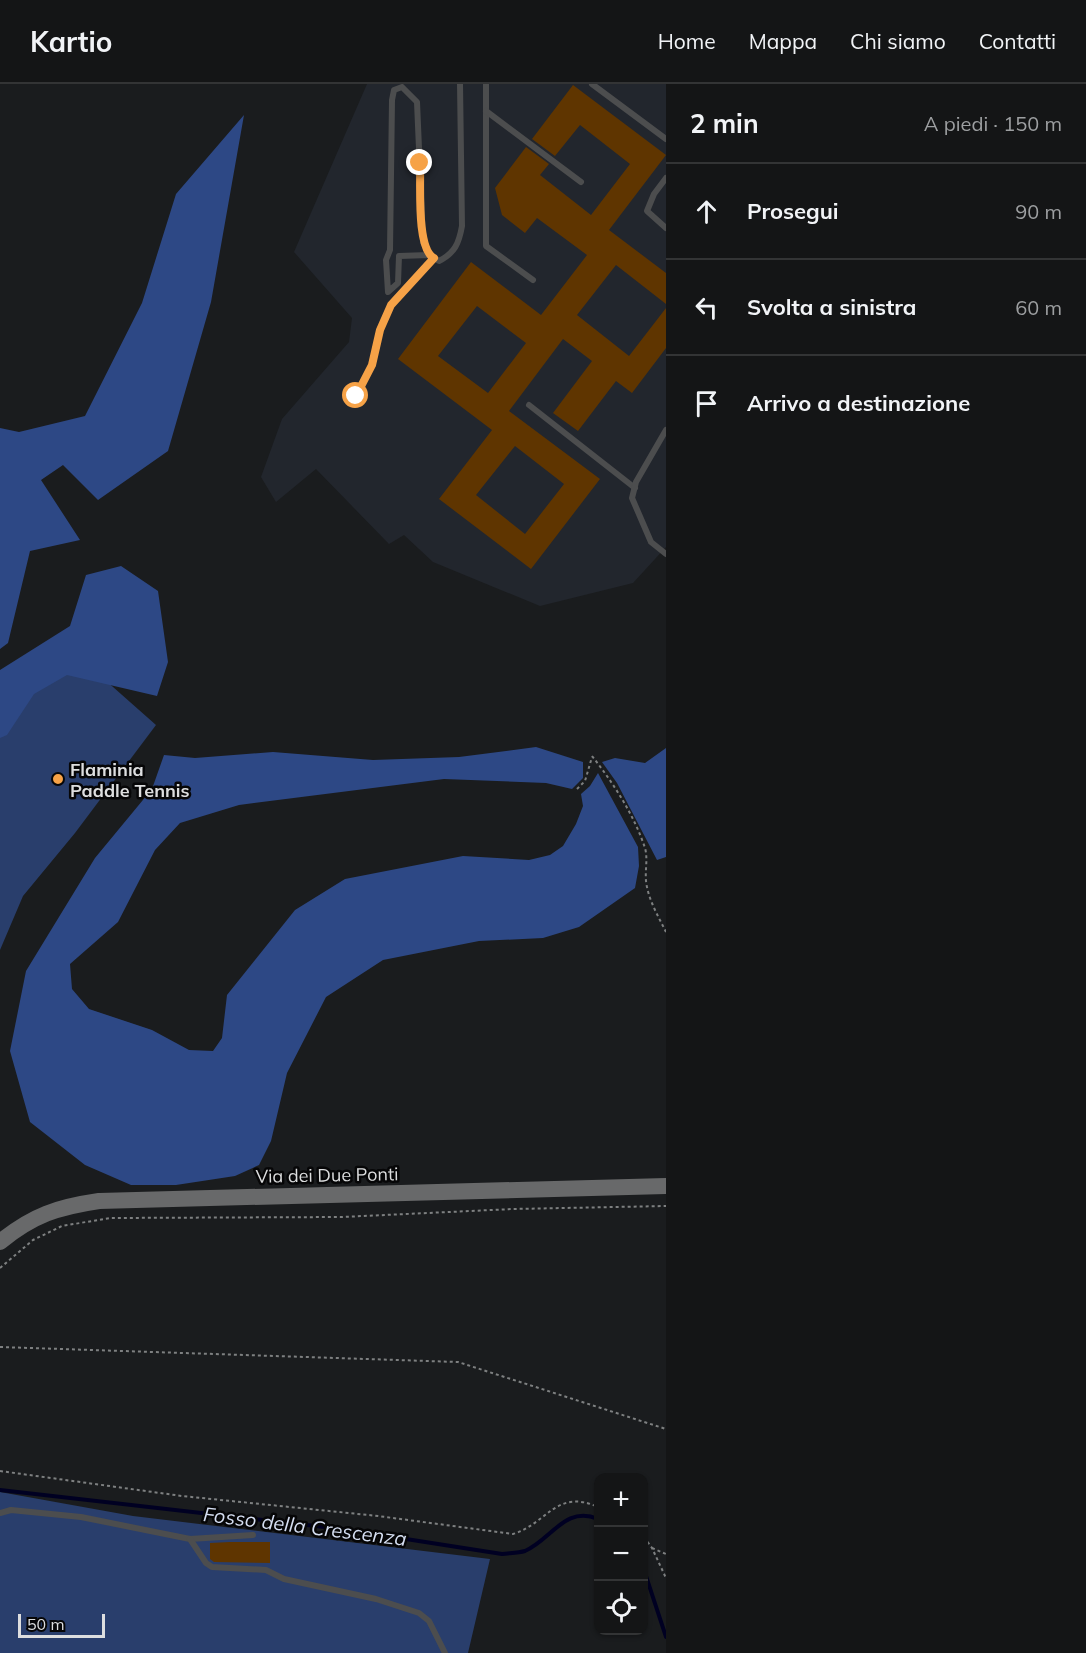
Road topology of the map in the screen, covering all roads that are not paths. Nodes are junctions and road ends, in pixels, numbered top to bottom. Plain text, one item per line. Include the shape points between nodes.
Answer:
1 (460, 84) edge
2 (486, 84) edge
3 (592, 84) edge
4 (486, 111) junction
5 (666, 139) edge
6 (666, 178) edge
7 (581, 182) dead end
8 (666, 228) edge
9 (390, 250) junction
10 (399, 256) junction
11 (431, 257) junction
12 (533, 280) dead end
13 (356, 396) dead end
14 (530, 405) dead end
15 (666, 430) edge
16 (635, 488) junction
17 (666, 554) edge
18 (666, 1186) edge
19 (0, 1242) edge
20 (0, 1513) edge
21 (253, 1535) dead end
22 (190, 1539) junction
23 (445, 1653) edge

1 - 11 lane via 462,226 451,255 439,261
2 - 4 lane
3 - 5 lane
4 - 7 lane
4 - 12 lane via 486,246
6 - 8 lane via 647,211
9 - 10 lane
9 - 10 lane via 386,260 388,292 398,283
9 - 11 lane via 392,100 394,90 402,87 417,102 423,242
10 - 11 lane
11 - 13 lane via 391,305 372,365
14 - 16 lane
15 - 16 lane
16 - 17 lane via 632,498 644,530
18 - 19 street, Via dei Due Ponti via 99,1201 45,1212
20 - 22 lane via 11,1510 81,1517
21 - 22 lane
22 - 23 lane via 212,1567 266,1569 284,1579 376,1599 419,1613 429,1621

